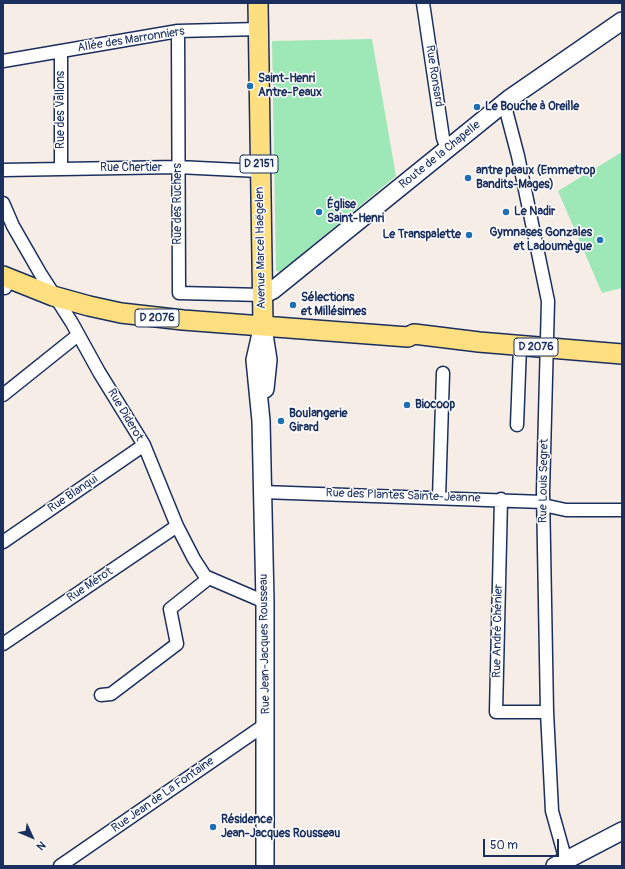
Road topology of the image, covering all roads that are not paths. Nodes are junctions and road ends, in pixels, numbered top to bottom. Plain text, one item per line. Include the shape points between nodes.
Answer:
1 (258, 3) edge
2 (423, 3) edge
3 (622, 21) edge
4 (259, 29) junction
5 (178, 31) junction
6 (61, 52) junction
7 (3, 61) edge
8 (502, 105) junction
9 (447, 149) junction
10 (178, 167) junction
11 (61, 168) junction
12 (3, 170) edge
13 (259, 171) junction
14 (3, 203) edge
15 (6, 284) edge
16 (263, 295) junction
17 (53, 296) junction
18 (262, 324) junction
19 (78, 335) junction
20 (520, 346) junction
21 (547, 347) junction
22 (622, 354) edge
23 (443, 373) dead end
24 (3, 395) edge
25 (517, 425) dead end
26 (144, 445) junction
27 (262, 492) junction
28 (440, 498) junction
29 (501, 499) junction
30 (543, 503) junction
31 (622, 510) edge
32 (177, 526) junction
33 (3, 542) edge
34 (210, 578) junction
35 (265, 602) junction
36 (3, 644) edge
37 (101, 695) dead end
38 (547, 712) junction
39 (266, 724) junction
40 (622, 831) edge
41 (561, 864) edge
42 (60, 866) edge
43 (265, 866) edge

1 - 4 main road, Avenue Marcel Haëgelen / D 2151
2 - 9 street, Rue Ronsard via 443,138
3 - 8 main road, Route de la Chapelle
4 - 5 street, Allée des Marronniers
4 - 13 main road, Avenue Marcel Haëgelen / D 2151
5 - 6 street, Allée des Marronniers
5 - 10 street, Rue des Ruchers
6 - 7 street, Allée des Marronniers
6 - 11 street, Rue des Vallons
8 - 9 main road, Route de la Chapelle
8 - 21 street, Rue Louis Segret via 507,114 518,156 548,301
9 - 16 main road, Route de la Chapelle via 273,290
10 - 11 street, Rue Chertier
10 - 13 street, Rue Chertier
10 - 16 street, Rue des Ruchers via 179,293
11 - 12 street, Rue Chertier
13 - 16 main road, Avenue Marcel Haëgelen / D 2151
14 - 17 street, Rue Diderot via 12,226
15 - 17 main road, D 2076
16 - 18 main road, Avenue Marcel Haëgelen / D 2151
17 - 18 main road, D 2076 via 122,313 183,320
17 - 19 street, Rue Diderot
18 - 20 main road, D 2076 via 408,337 414,334
18 - 27 main road, Rue Jean-Jacques Rousseau via 268,360 261,421
19 - 24 street
19 - 26 street, Rue Diderot
20 - 21 main road, D 2076
20 - 25 street
21 - 22 main road, D 2076
21 - 30 street, Rue Louis Segret
23 - 28 street
26 - 32 street, Rue Diderot
26 - 33 street, Rue Blanqui
27 - 28 street, Rue des Plantes Sainte-Jeanne
27 - 35 main road, Rue Jean-Jacques Rousseau
28 - 29 street, Rue des Plantes Sainte-Jeanne
29 - 30 street, Rue des Plantes Sainte-Jeanne
29 - 38 street, Rue André Chénier via 496,712
30 - 31 street, Rue des Plantes Sainte-Jeanne via 566,510
30 - 38 street, Rue Louis Segret
32 - 34 street, Rue Diderot via 194,559 205,576
32 - 36 street, Rue Mérot
34 - 35 street, Rue Diderot
34 - 37 street via 170,609 177,644 110,694
35 - 39 main road, Rue Jean-Jacques Rousseau
38 - 41 street, Rue Louis Segret via 552,811
39 - 42 street, Rue Jean de La Fontaine
39 - 43 main road, Rue Jean-Jacques Rousseau
40 - 41 main road

